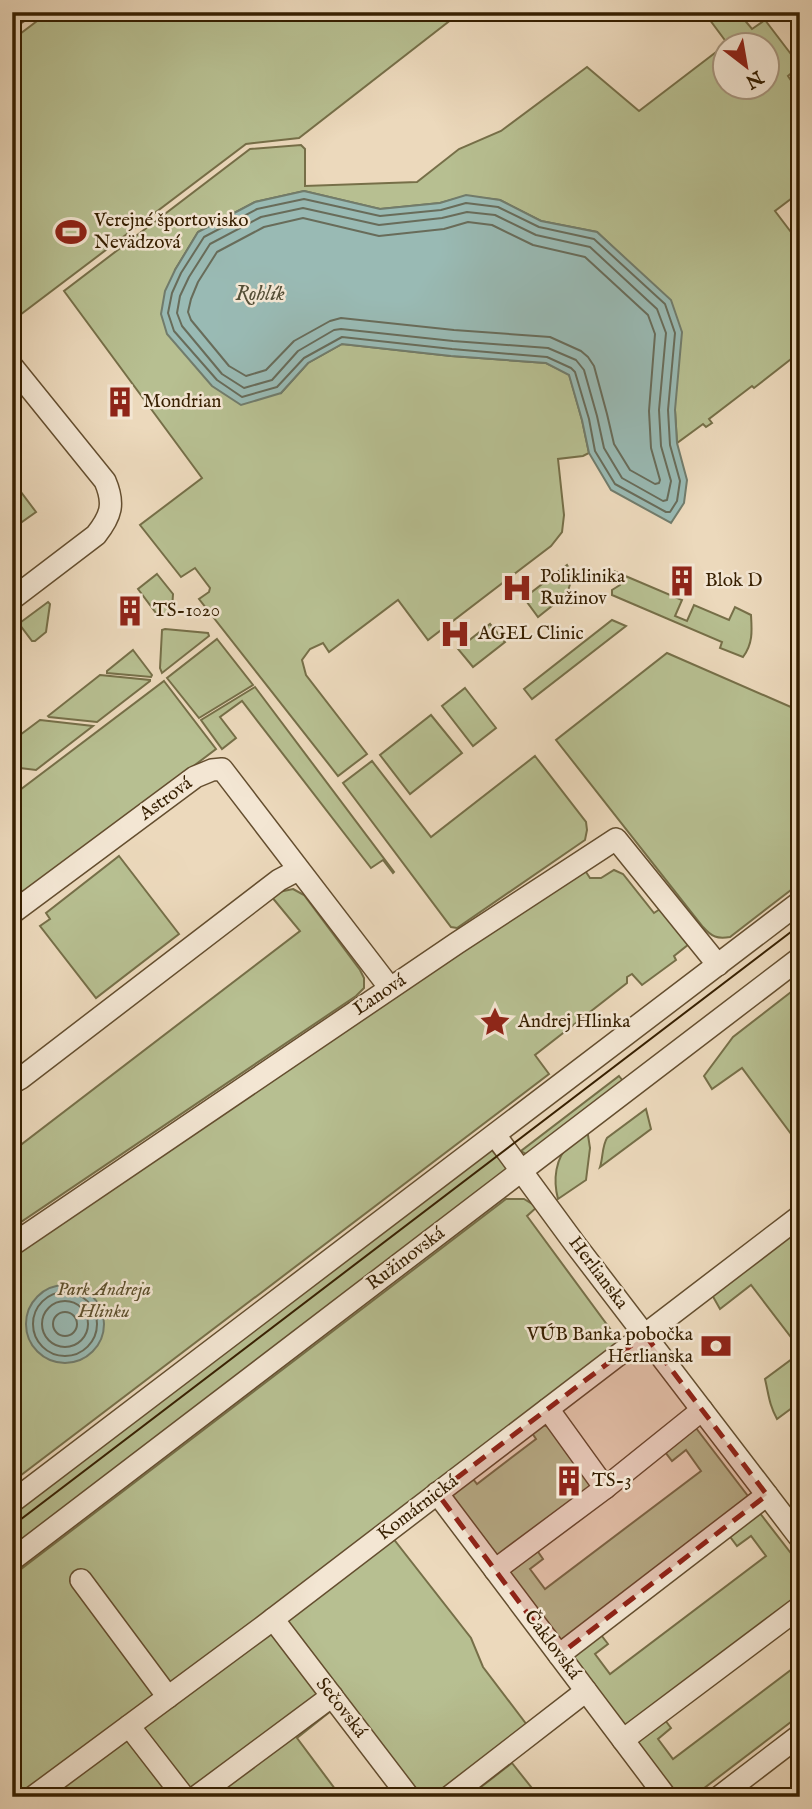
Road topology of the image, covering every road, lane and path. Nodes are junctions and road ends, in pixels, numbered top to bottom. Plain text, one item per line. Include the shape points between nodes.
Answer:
1 (18, 12) edge
2 (12, 16) edge
3 (12, 366) edge
4 (12, 599) edge
5 (298, 870) junction
6 (800, 902) edge
7 (12, 913) edge
8 (800, 958) edge
9 (718, 965) junction
10 (390, 988) junction
11 (12, 1083) edge
12 (495, 1135) junction
13 (521, 1171) junction
14 (799, 1218) edge
15 (12, 1245) edge
16 (645, 1335) junction
17 (548, 1409) junction
18 (702, 1410) junction
19 (605, 1488) junction
20 (437, 1493) junction
21 (767, 1495) junction
22 (12, 1502) edge
23 (800, 1538) edge
24 (12, 1560) edge
25 (495, 1570) junction
26 (81, 1580) dead end
27 (800, 1607) edge
28 (273, 1619) junction
29 (559, 1655) junction
30 (586, 1691) junction
31 (332, 1696) junction
32 (168, 1697) junction
33 (129, 1726) junction
34 (800, 1735) edge
35 (623, 1740) junction
36 (33, 1797) edge
37 (184, 1797) edge
38 (196, 1797) edge
39 (409, 1797) edge
40 (449, 1797) edge
41 (666, 1797) edge
42 (719, 1797) edge

1 - 2 street
3 - 4 street via 111,494 110,513 96,535
5 - 7 street, Astrová via 222,769 212,770 179,788
5 - 10 street, Astrová
5 - 11 street
6 - 9 street
8 - 13 street, Ružinovská
9 - 10 street, Ľanová via 616,839
9 - 12 street
10 - 15 street, Ľanová
12 - 13 street, Herlianska
12 - 22 street
13 - 16 street, Herlianska
13 - 24 street, Ružinovská
14 - 16 street, Komárnická
16 - 17 street, Komárnická
16 - 18 street, Herlianska
17 - 19 street
17 - 20 street, Komárnická
18 - 19 street
18 - 21 street, Herlianska
19 - 25 street
20 - 25 street, Čaklovská
20 - 28 street, Komárnická
21 - 23 street, Herlianska
21 - 29 street
25 - 29 street, Čaklovská
26 - 32 street
27 - 35 street
28 - 31 street, Sečovská
28 - 32 street, Komárnická
29 - 30 street, Čaklovská
30 - 35 street, Čaklovská
30 - 40 street
31 - 38 street
31 - 39 street, Sečovská
32 - 33 street, Komárnická
33 - 36 street, Komárnická
33 - 37 street
34 - 42 street
35 - 41 street, Čaklovská

